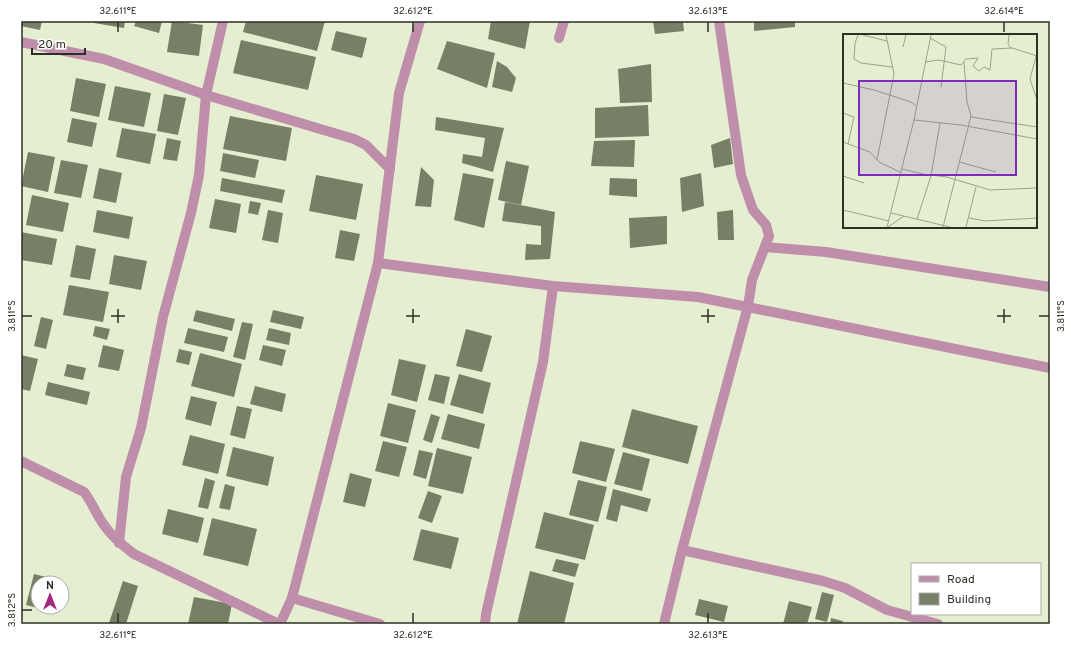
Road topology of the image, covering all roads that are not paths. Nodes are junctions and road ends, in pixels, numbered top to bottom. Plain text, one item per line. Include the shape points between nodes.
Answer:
1 (223, 21) edge
2 (420, 21) edge
3 (564, 21) edge
4 (720, 21) edge
5 (559, 38) dead end
6 (21, 42) edge
7 (206, 95) junction
8 (390, 169) junction
9 (765, 247) junction
10 (378, 263) junction
11 (553, 286) junction
12 (1050, 287) edge
13 (748, 306) junction
14 (1050, 368) edge
15 (21, 461) edge
16 (119, 543) junction
17 (682, 550) junction
18 (292, 598) junction
19 (280, 624) edge
20 (380, 624) edge
21 (485, 624) edge
22 (664, 624) edge
23 (938, 624) edge

1 - 7 street
2 - 8 street via 399,93
3 - 5 street
4 - 9 street via 741,176 753,210 766,226 768,232
6 - 7 street via 104,59
7 - 8 street via 354,139 366,146
7 - 16 street via 199,175 163,317 141,428 126,477
8 - 10 street
9 - 12 street via 826,252
9 - 13 street via 752,280
10 - 11 street
10 - 18 street
11 - 13 street via 698,297
11 - 21 street via 544,362
13 - 14 street
13 - 17 street
15 - 16 street via 84,492 103,524
16 - 19 street via 140,557
17 - 22 street
17 - 23 street via 823,581 845,588 887,610
18 - 19 street
18 - 20 street

